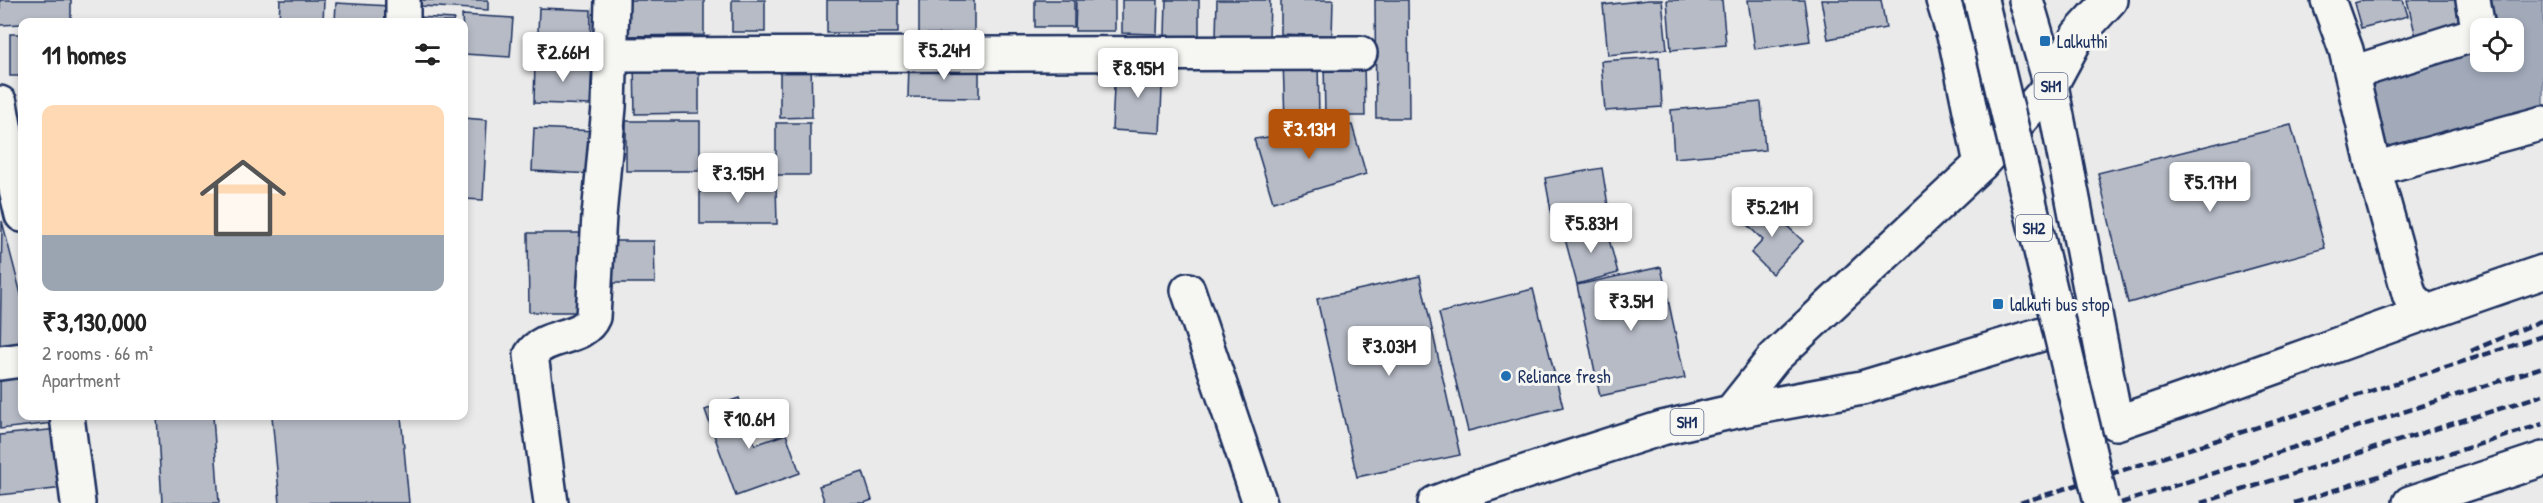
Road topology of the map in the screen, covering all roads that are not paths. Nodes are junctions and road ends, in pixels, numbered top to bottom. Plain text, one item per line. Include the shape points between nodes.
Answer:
1 (404, 0) edge
2 (612, 0) edge
3 (1943, 0) edge
4 (1981, 0) edge
5 (2026, 0) edge
6 (2110, 0) edge
7 (2328, 0) edge
8 (2472, 0) edge
9 (403, 18) edge
10 (1360, 53) dead end
11 (611, 55) junction
12 (2352, 73) junction
13 (2051, 85) junction
14 (0, 103) edge
15 (2543, 123) edge
16 (1981, 164) junction
17 (2374, 169) junction
18 (6, 177) edge
19 (18, 205) edge
20 (2543, 272) edge
21 (1188, 290) dead end
22 (2425, 311) junction
23 (2096, 317) junction
24 (18, 361) edge
25 (0, 363) edge
26 (1731, 412) junction
27 (68, 420) edge
28 (2543, 459) edge
29 (78, 503) edge
30 (550, 503) edge
31 (1260, 503) edge
32 (1435, 503) edge
33 (2101, 503) edge
34 (2410, 503) edge

1 - 9 street
2 - 11 street
3 - 16 street via 1956,42
4 - 33 street, SH2, bridge
5 - 13 street
6 - 13 street, SH1 via 2078,35
7 - 12 street
8 - 12 street via 2479,33
10 - 11 street
11 - 30 street via 593,317 585,328 539,345 531,355
12 - 17 street
13 - 16 street, SH1
13 - 23 street
14 - 18 street
15 - 17 street
16 - 26 street, SH1 via 1774,358
17 - 22 street via 2410,297
18 - 19 street
20 - 22 street
21 - 31 street
22 - 23 street via 2251,378 2116,423
23 - 26 street via 1862,388
24 - 25 street
26 - 32 street, SH1 via 1662,428
27 - 29 street
28 - 34 street

